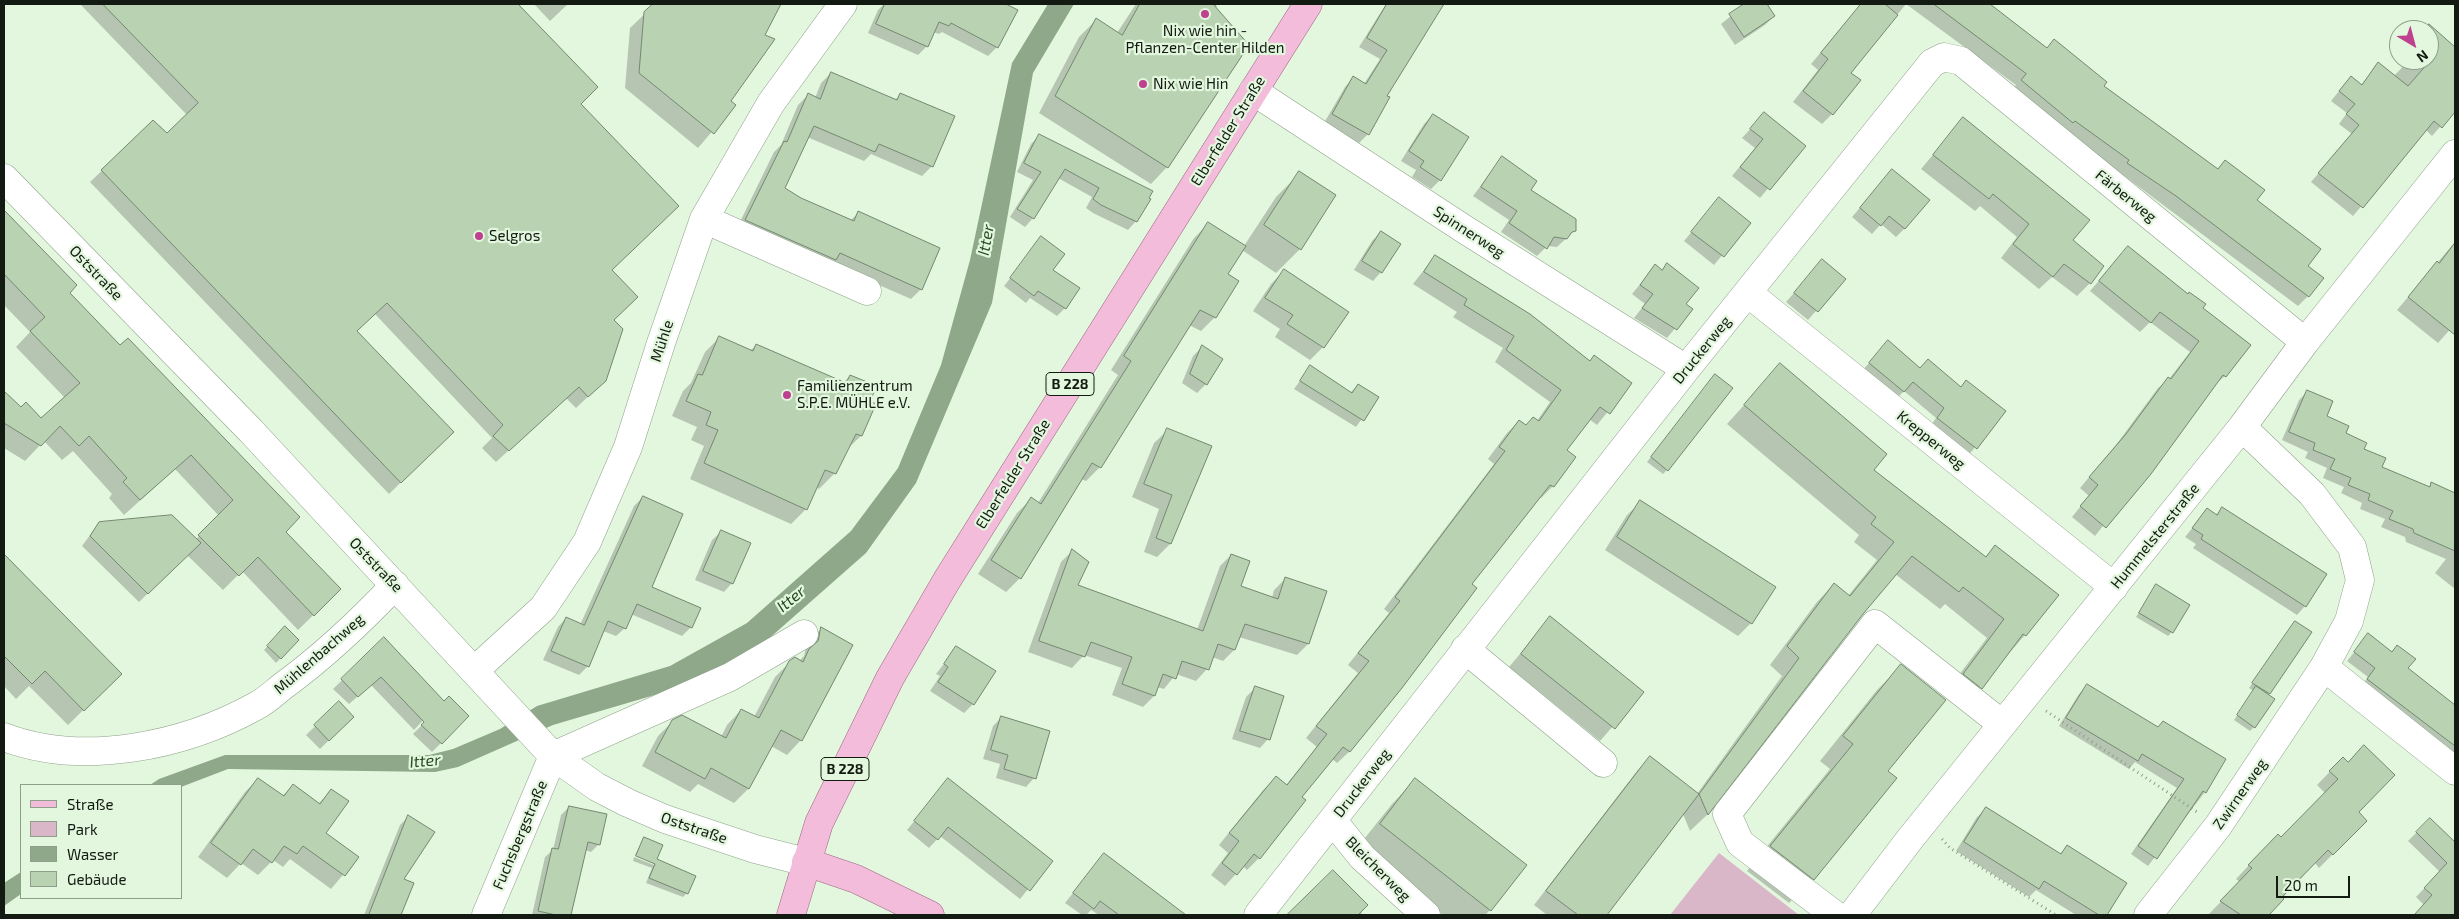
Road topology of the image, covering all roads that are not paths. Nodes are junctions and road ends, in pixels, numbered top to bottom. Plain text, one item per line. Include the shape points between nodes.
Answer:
1 (844, 4) edge
2 (1308, 4) edge
3 (1944, 57) joint
4 (1253, 91) junction
5 (2455, 154) edge
6 (4, 178) edge
7 (704, 218) junction
8 (867, 291) dead end
9 (1748, 293) junction
10 (2305, 342) junction
11 (1686, 369) junction
12 (2242, 427) junction
13 (395, 584) junction
14 (2114, 587) junction
15 (804, 634) dead end
16 (1466, 649) junction
17 (2324, 668) junction
18 (474, 670) junction
19 (2002, 724) junction
20 (4, 737) edge
21 (544, 747) junction
22 (1604, 763) dead end
23 (2455, 771) edge
24 (1333, 821) junction
25 (806, 862) junction
26 (486, 915) edge
27 (792, 915) edge
28 (930, 915) edge
29 (1258, 915) edge
30 (1426, 915) edge
31 (1834, 915) edge
32 (1852, 915) edge
33 (2148, 915) edge

1 - 7 street, Mühle via 771,103
2 - 4 main road, Elberfelder Straße / B 228
3 - 9 street, Druckerweg via 1932,63
3 - 10 street, Färberweg via 1960,61
4 - 11 street, Spinnerweg
4 - 25 main road, Elberfelder Straße / B 228 via 947,580 890,678 826,806
5 - 10 street, Hummelsterstraße
6 - 13 street, Oststraße
7 - 8 street
7 - 18 street, Mühle via 628,448 587,542 543,608
9 - 11 street, Druckerweg
9 - 14 street, Krepperweg
10 - 12 street, Hummelsterstraße
11 - 16 street, Druckerweg
12 - 14 street, Hummelsterstraße
12 - 17 street, Zwirnerweg via 2312,494 2352,547 2360,580 2349,621
13 - 18 street, Oststraße
13 - 20 street, Mühlenbachweg via 308,668 256,706 198,732 138,748 73,752
14 - 19 street, Hummelsterstraße
15 - 21 street via 730,677
16 - 22 street
16 - 24 street, Druckerweg
17 - 23 street
17 - 33 street, Zwirnerweg via 2218,826
18 - 21 street, Oststraße
19 - 31 street via 1875,624 1726,814 1740,843
19 - 32 street, Hummelsterstraße
21 - 25 street, Oststraße via 596,787 637,807 755,849
21 - 26 street, Fuchsbergstraße
24 - 29 street, Druckerweg
24 - 30 street, Bleicherweg via 1362,857
25 - 27 main road, Elberfelder Straße / B 228
25 - 28 main road via 856,879

